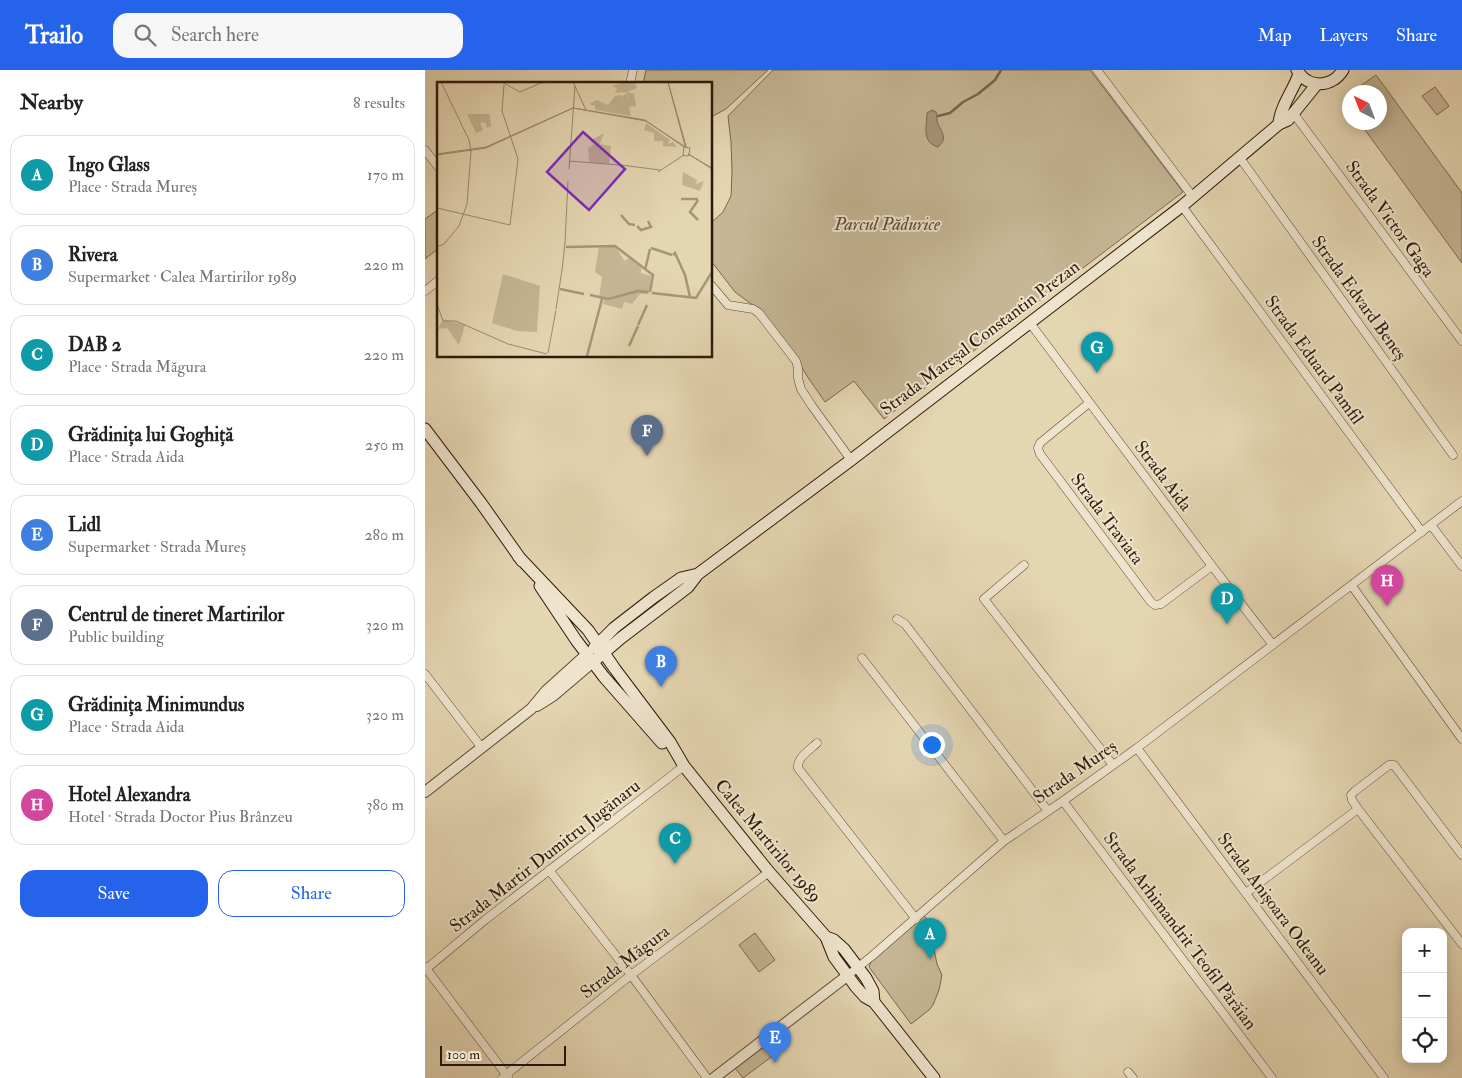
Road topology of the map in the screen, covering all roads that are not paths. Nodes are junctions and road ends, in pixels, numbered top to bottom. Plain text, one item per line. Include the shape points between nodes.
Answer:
1 (1097, 70) edge
2 (1343, 70) edge
3 (1298, 72) edge
4 (1317, 84) junction
5 (1294, 114) junction
6 (1279, 124) junction
7 (425, 150) edge
8 (1240, 158) junction
9 (437, 165) edge
10 (1193, 197) junction
11 (1182, 206) junction
12 (437, 282) edge
13 (713, 287) edge
14 (425, 291) edge
15 (1030, 323) junction
16 (1462, 341) edge
17 (1089, 403) junction
18 (425, 429) edge
19 (1453, 455) dead end
20 (851, 460) junction
21 (1462, 501) edge
22 (1431, 525) junction
23 (1422, 532) junction
24 (518, 556) junction
25 (1024, 565) dead end
26 (1212, 566) junction
27 (1462, 566) edge
28 (1352, 586) junction
29 (897, 619) dead end
30 (1273, 645) junction
31 (601, 648) junction
32 (590, 658) junction
33 (862, 658) dead end
34 (425, 674) edge
35 (1462, 739) edge
36 (817, 743) dead end
37 (482, 748) junction
38 (1137, 748) junction
39 (684, 766) junction
40 (1113, 766) junction
41 (425, 792) edge
42 (1063, 801) junction
43 (1358, 809) junction
44 (1048, 811) junction
45 (1005, 841) junction
46 (1462, 854) edge
47 (549, 870) junction
48 (769, 872) junction
49 (1246, 893) junction
50 (915, 919) junction
51 (826, 937) junction
52 (1462, 944) edge
53 (858, 968) junction
54 (425, 969) edge
55 (631, 975) junction
56 (847, 976) junction
57 (875, 1002) junction
58 (505, 1077) edge
59 (707, 1078) edge
60 (714, 1078) edge
61 (934, 1078) edge
62 (1272, 1078) edge
63 (1384, 1078) edge

1 - 10 street
2 - 4 main road via 1331,82
3 - 4 main road
3 - 6 main road, Strada Mareșal Constantin Prezan via 1280,113
4 - 5 main road, Strada Mareșal Constantin Prezan
5 - 6 main road, Strada Mareșal Constantin Prezan
5 - 16 street, Strada Victor Gaga
6 - 8 main road, Strada Mareșal Constantin Prezan
7 - 9 street
8 - 10 main road, Strada Mareșal Constantin Prezan
8 - 19 street, Strada Edvard Beneș
10 - 11 main road, Strada Mareșal Constantin Prezan
11 - 15 main road, Strada Mareșal Constantin Prezan
11 - 23 street, Strada Eduard Pamfil
12 - 14 street
13 - 20 street via 728,304 753,309 759,314 796,361 801,389
15 - 17 street, Strada Aida
15 - 20 main road, Strada Mareșal Constantin Prezan
17 - 26 street, Strada Aida
17 - 26 street, Strada Traviata via 1038,448 1151,602 1161,604
18 - 24 main road, Calea Martirilor 1989
20 - 31 main road, Strada Mareșal Constantin Prezan via 699,574 688,587
21 - 22 street, Strada Mureș
22 - 23 street, Strada Mureș
22 - 27 street
23 - 28 street, Strada Mureș
24 - 31 main road, Calea Martirilor 1989 via 583,624
24 - 32 main road, Calea Martirilor 1989
25 - 40 street via 983,599
26 - 30 street, Strada Aida
28 - 30 street, Strada Mureș
28 - 35 street
29 - 44 street via 905,624
30 - 38 street, Strada Mureș
31 - 32 main road, Strada Mareșal Constantin Prezan
31 - 39 main road, Calea Martirilor 1989
32 - 37 street via 553,696 531,709
32 - 39 main road, Calea Martirilor 1989
33 - 45 street
34 - 37 street
36 - 50 street via 798,760 798,768
37 - 41 street
38 - 40 street, Strada Mureș
38 - 49 street, Strada Anișoara Odeanu
39 - 47 street, Strada Martir Dumitru Jugănaru
39 - 48 main road, Calea Martirilor 1989
40 - 42 street, Strada Mureș
42 - 44 street, Strada Mureș
42 - 62 street, Strada Arhimandrit Teofil Părăian
43 - 46 street via 1351,795 1389,765 1394,765
43 - 49 street
43 - 52 street
44 - 45 street, Strada Mureș
45 - 50 street, Strada Mureș
47 - 54 street, Strada Martir Dumitru Jugănaru
47 - 55 street
48 - 51 main road, Calea Martirilor 1989
48 - 55 street, Strada Măgura
49 - 63 street, Strada Anișoara Odeanu
50 - 53 street, Strada Mureș
51 - 53 main road, Calea Martirilor 1989 via 844,948
51 - 56 main road, Calea Martirilor 1989
53 - 56 street, Strada Mureș
53 - 57 main road, Calea Martirilor 1989 via 873,991
54 - 58 street
55 - 58 street, Strada Măgura
55 - 59 street
56 - 57 main road, Calea Martirilor 1989
56 - 60 street, Strada Mureș
57 - 61 main road, Calea Martirilor 1989

